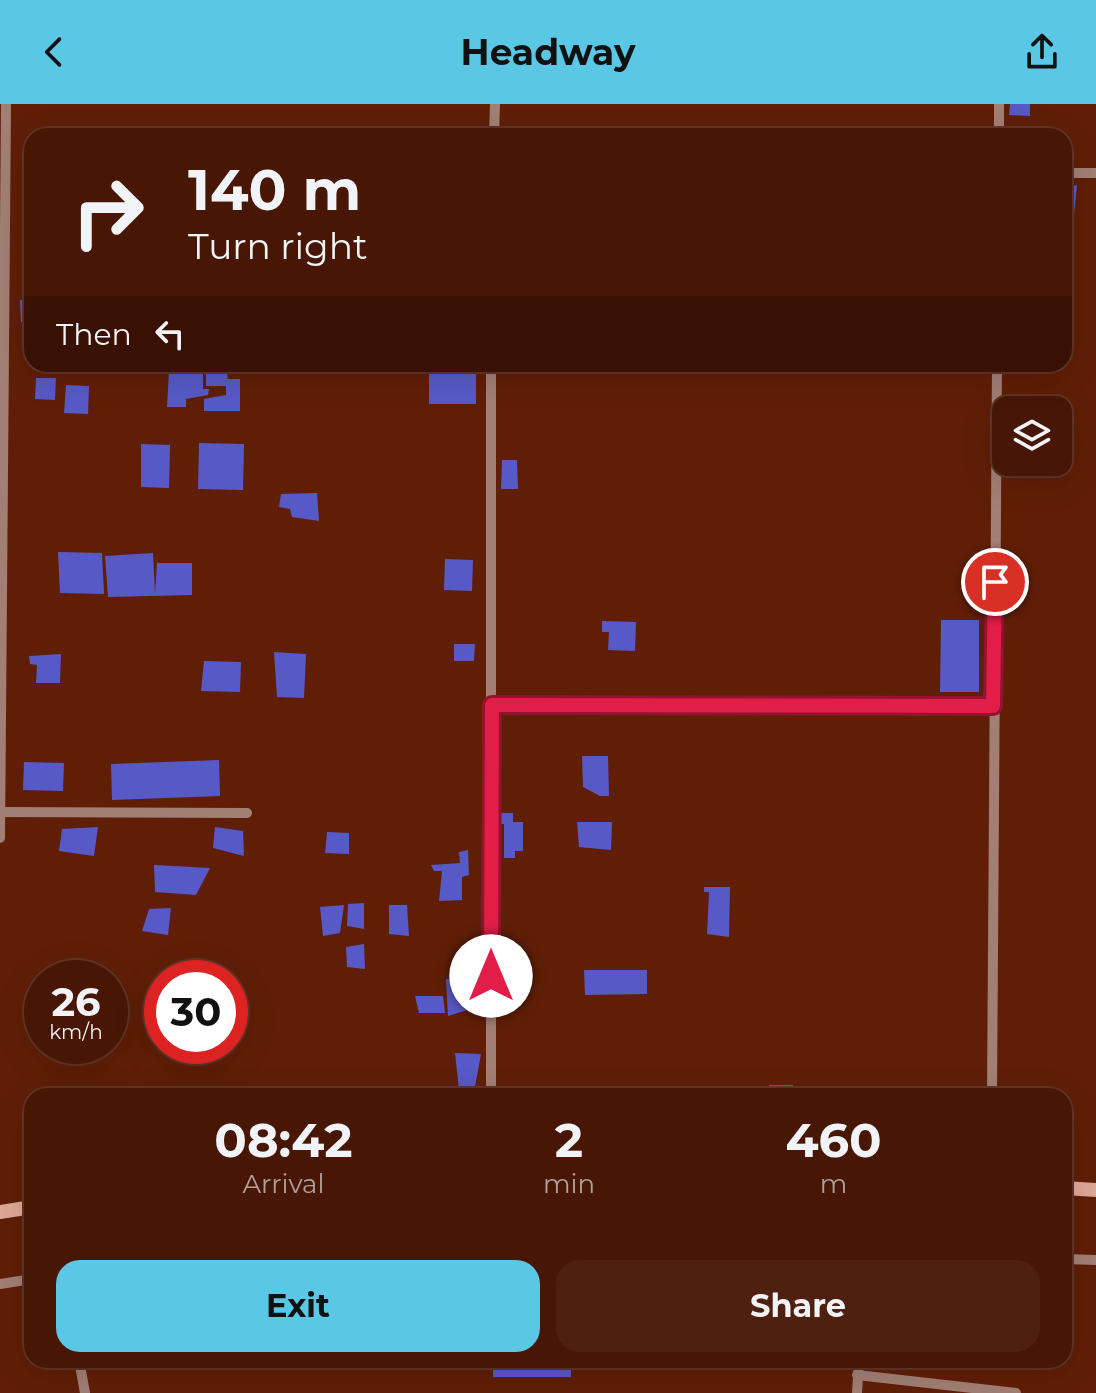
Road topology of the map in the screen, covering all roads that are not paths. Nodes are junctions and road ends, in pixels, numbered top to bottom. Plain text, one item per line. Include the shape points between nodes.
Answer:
1 (6, 104) edge
2 (495, 104) edge
3 (999, 104) edge
4 (494, 128) edge
5 (999, 128) edge
6 (2, 159) edge
7 (1072, 173) edge
8 (1096, 173) edge
9 (491, 372) edge
10 (997, 372) edge
11 (492, 705) junction
12 (993, 706) junction
13 (0, 812) edge
14 (247, 813) dead end
15 (0, 838) edge
16 (491, 1088) edge
17 (992, 1088) edge
18 (1072, 1188) edge
19 (1096, 1190) edge
20 (24, 1208) edge
21 (0, 1212) edge
22 (1072, 1259) edge
23 (1096, 1260) edge
24 (24, 1280) edge
25 (0, 1284) edge
26 (80, 1368) edge
27 (858, 1368) edge
28 (857, 1375) junction
29 (982, 1391) edge
30 (85, 1393) edge
31 (857, 1393) edge
32 (1016, 1393) edge

1 - 6 street
2 - 4 street
3 - 5 street
6 - 13 street
7 - 8 street
9 - 11 street
10 - 12 street
11 - 12 street
11 - 16 street
12 - 17 street
13 - 14 street
13 - 15 street
18 - 19 main road
20 - 21 main road
22 - 23 street
24 - 25 street
26 - 30 street
27 - 28 street
28 - 29 street
28 - 31 street
29 - 32 street

